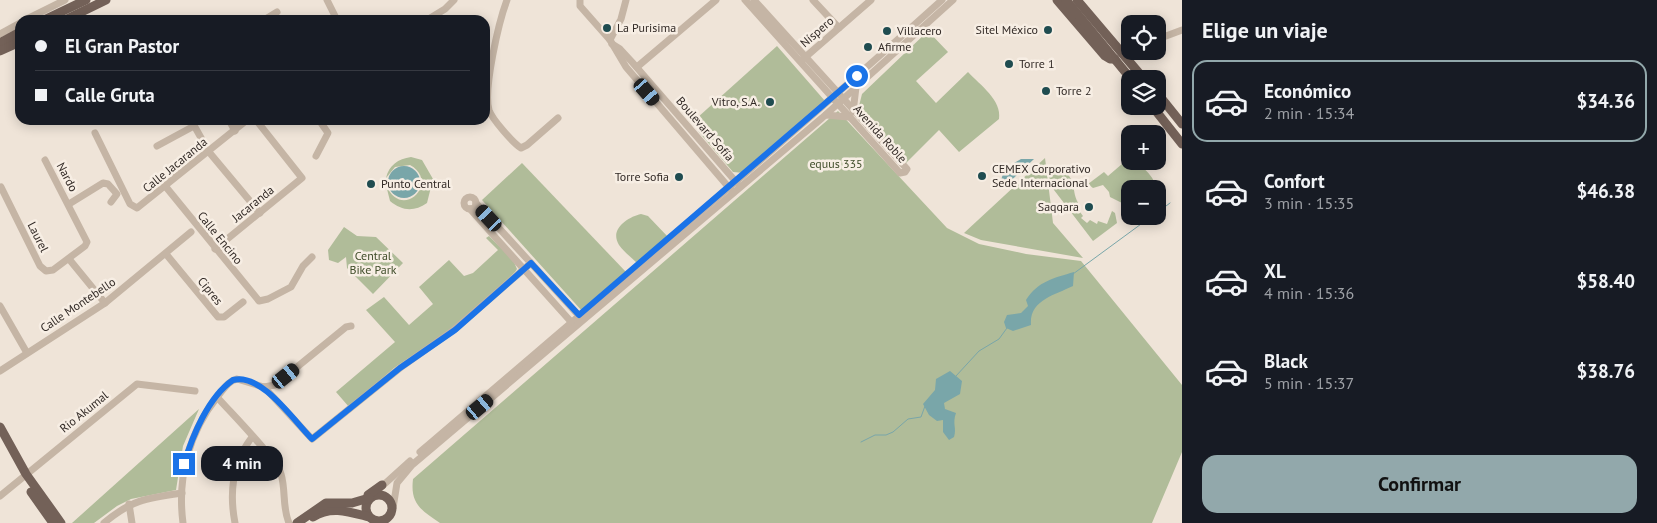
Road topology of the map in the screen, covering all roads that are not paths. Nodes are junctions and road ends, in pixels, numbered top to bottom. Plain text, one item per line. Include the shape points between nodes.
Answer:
1 (65, 0) edge
2 (86, 0) edge
3 (106, 0) edge
4 (327, 0) edge
5 (454, 0) edge
6 (507, 0) edge
7 (626, 0) edge
8 (716, 0) edge
9 (745, 0) edge
10 (754, 0) edge
11 (813, 0) edge
12 (871, 0) edge
13 (942, 0) edge
14 (953, 0) edge
15 (1057, 0) edge
16 (1066, 0) edge
17 (1077, 0) edge
18 (1084, 0) edge
19 (580, 3) edge
20 (277, 12) dead end
21 (35, 15) edge
22 (54, 15) edge
23 (75, 15) edge
24 (272, 15) edge
25 (334, 15) edge
26 (436, 15) edge
27 (15, 26) edge
28 (839, 28) junction
29 (1182, 30) edge
30 (0, 34) edge
31 (15, 35) edge
32 (1166, 36) edge
33 (611, 42) junction
34 (0, 43) edge
35 (15, 44) edge
36 (0, 51) edge
37 (1121, 52) edge
38 (1121, 53) edge
39 (1121, 53) edge
40 (1121, 54) edge
41 (803, 59) junction
42 (1127, 60) edge
43 (637, 67) junction
44 (1136, 70) edge
45 (856, 87) junction
46 (490, 88) edge
47 (838, 99) junction
48 (1166, 104) edge
49 (490, 112) edge
50 (851, 114) junction
51 (826, 115) junction
52 (1159, 115) edge
53 (558, 118) dead end
54 (1182, 124) edge
55 (190, 125) edge
56 (194, 125) edge
57 (232, 125) edge
58 (241, 125) edge
59 (260, 125) edge
60 (324, 125) edge
61 (235, 130) junction
62 (95, 133) dead end
63 (1182, 144) edge
64 (157, 146) dead end
65 (881, 147) dead end
66 (209, 152) junction
67 (316, 156) dead end
68 (46, 160) dead end
69 (737, 184) junction
70 (1, 187) edge
71 (166, 187) junction
72 (731, 189) junction
73 (111, 202) dead end
74 (476, 203) junction
75 (69, 204) junction
76 (470, 210) junction
77 (260, 213) junction
78 (191, 232) dead end
79 (215, 249) junction
80 (166, 254) junction
81 (312, 257) dead end
82 (69, 260) junction
83 (528, 266) junction
84 (243, 302) dead end
85 (105, 303) junction
86 (0, 306) edge
87 (581, 318) junction
88 (573, 324) junction
89 (351, 326) dead end
90 (27, 353) junction
91 (0, 371) edge
92 (264, 387) junction
93 (195, 391) dead end
94 (217, 397) junction
95 (0, 427) edge
96 (0, 437) edge
97 (252, 437) junction
98 (27, 473) junction
99 (382, 485) junction
100 (182, 494) junction
101 (0, 496) edge
102 (372, 497) junction
103 (360, 502) junction
104 (129, 504) junction
105 (392, 515) edge
106 (374, 520) edge
107 (52, 523) edge
108 (60, 523) edge
109 (104, 523) edge
110 (132, 523) edge
111 (183, 523) edge
112 (235, 523) edge
113 (289, 523) edge
114 (297, 523) edge
115 (305, 523) edge

1 - 21 street
2 - 22 main road
3 - 23 main road
4 - 25 street
5 - 26 street
6 - 46 street via 491,65
7 - 33 street
8 - 43 street
9 - 41 street, Avenida Roble
10 - 41 street, Avenida Roble
11 - 28 street
12 - 28 street, Níspero
13 - 47 street
14 - 45 street
15 - 40 main road via 1106,56 1110,59
16 - 38 main road
17 - 39 main road
18 - 37 main road via 1110,32
19 - 33 street, Boulevard Sofía
20 - 24 street
27 - 30 street
28 - 41 street, Níspero
29 - 32 street
31 - 34 main road
33 - 43 street, Boulevard Sofía
33 - 72 street, Boulevard Sofía via 626,67
35 - 36 main road
41 - 47 street, Avenida Roble
42 - 44 main road
43 - 69 street, Boulevard Sofía
45 - 47 street
45 - 50 street
47 - 50 street, Avenida Roble
47 - 51 street
47 - 69 street
48 - 54 main road
49 - 53 street via 521,148
50 - 51 street
50 - 65 street, Avenida Roble
51 - 69 street
52 - 63 main road
55 - 64 street
56 - 66 street
57 - 61 street
58 - 61 street, Calle Jacaranda
59 - 77 street, Jacaranda via 301,175 300,181
60 - 67 street via 328,130
61 - 66 street, Calle Jacaranda
62 - 71 street, Calle Jacaranda via 132,206 140,207
66 - 71 street, Calle Jacaranda
66 - 77 street
68 - 75 street, Nardo
69 - 72 street
70 - 82 street, Laurel via 44,270 53,270
71 - 79 street, Calle Encino
72 - 87 street
73 - 75 street, Nardo via 117,194 103,183
74 - 76 street
74 - 76 street via 473,197 466,198 464,205
74 - 83 street
75 - 82 street, Nardo via 87,239 85,246
76 - 83 street
77 - 79 street, Jacaranda
78 - 80 street, Calle Montebello
79 - 81 street, Calle Encino via 259,301 291,287
80 - 84 street, Cipres via 218,317 224,317
80 - 85 street, Calle Montebello
82 - 85 street
83 - 87 street
83 - 88 street
83 - 92 street via 455,330 396,371 312,439
85 - 90 street, Calle Montebello
86 - 90 street
87 - 88 street
88 - 99 street
88 - 105 street via 405,472 397,483
89 - 92 street via 275,385
90 - 91 street, Calle Montebello
92 - 94 street via 237,379
93 - 98 street, Rio Akumal via 137,384
94 - 97 street
94 - 100 street via 191,442 184,464
95 - 98 main road
96 - 98 main road
97 - 112 street via 236,468 232,502
97 - 113 street via 281,473
98 - 101 street, Rio Akumal
98 - 107 main road
98 - 108 main road
99 - 102 street
99 - 103 main road
100 - 104 street via 146,498
100 - 111 street
102 - 103 main road
102 - 105 main road via 380,494 389,499
102 - 106 main road via 366,505
103 - 114 main road via 326,503
104 - 109 street
104 - 110 street
105 - 106 main road via 385,520
106 - 115 main road via 344,511 327,510

